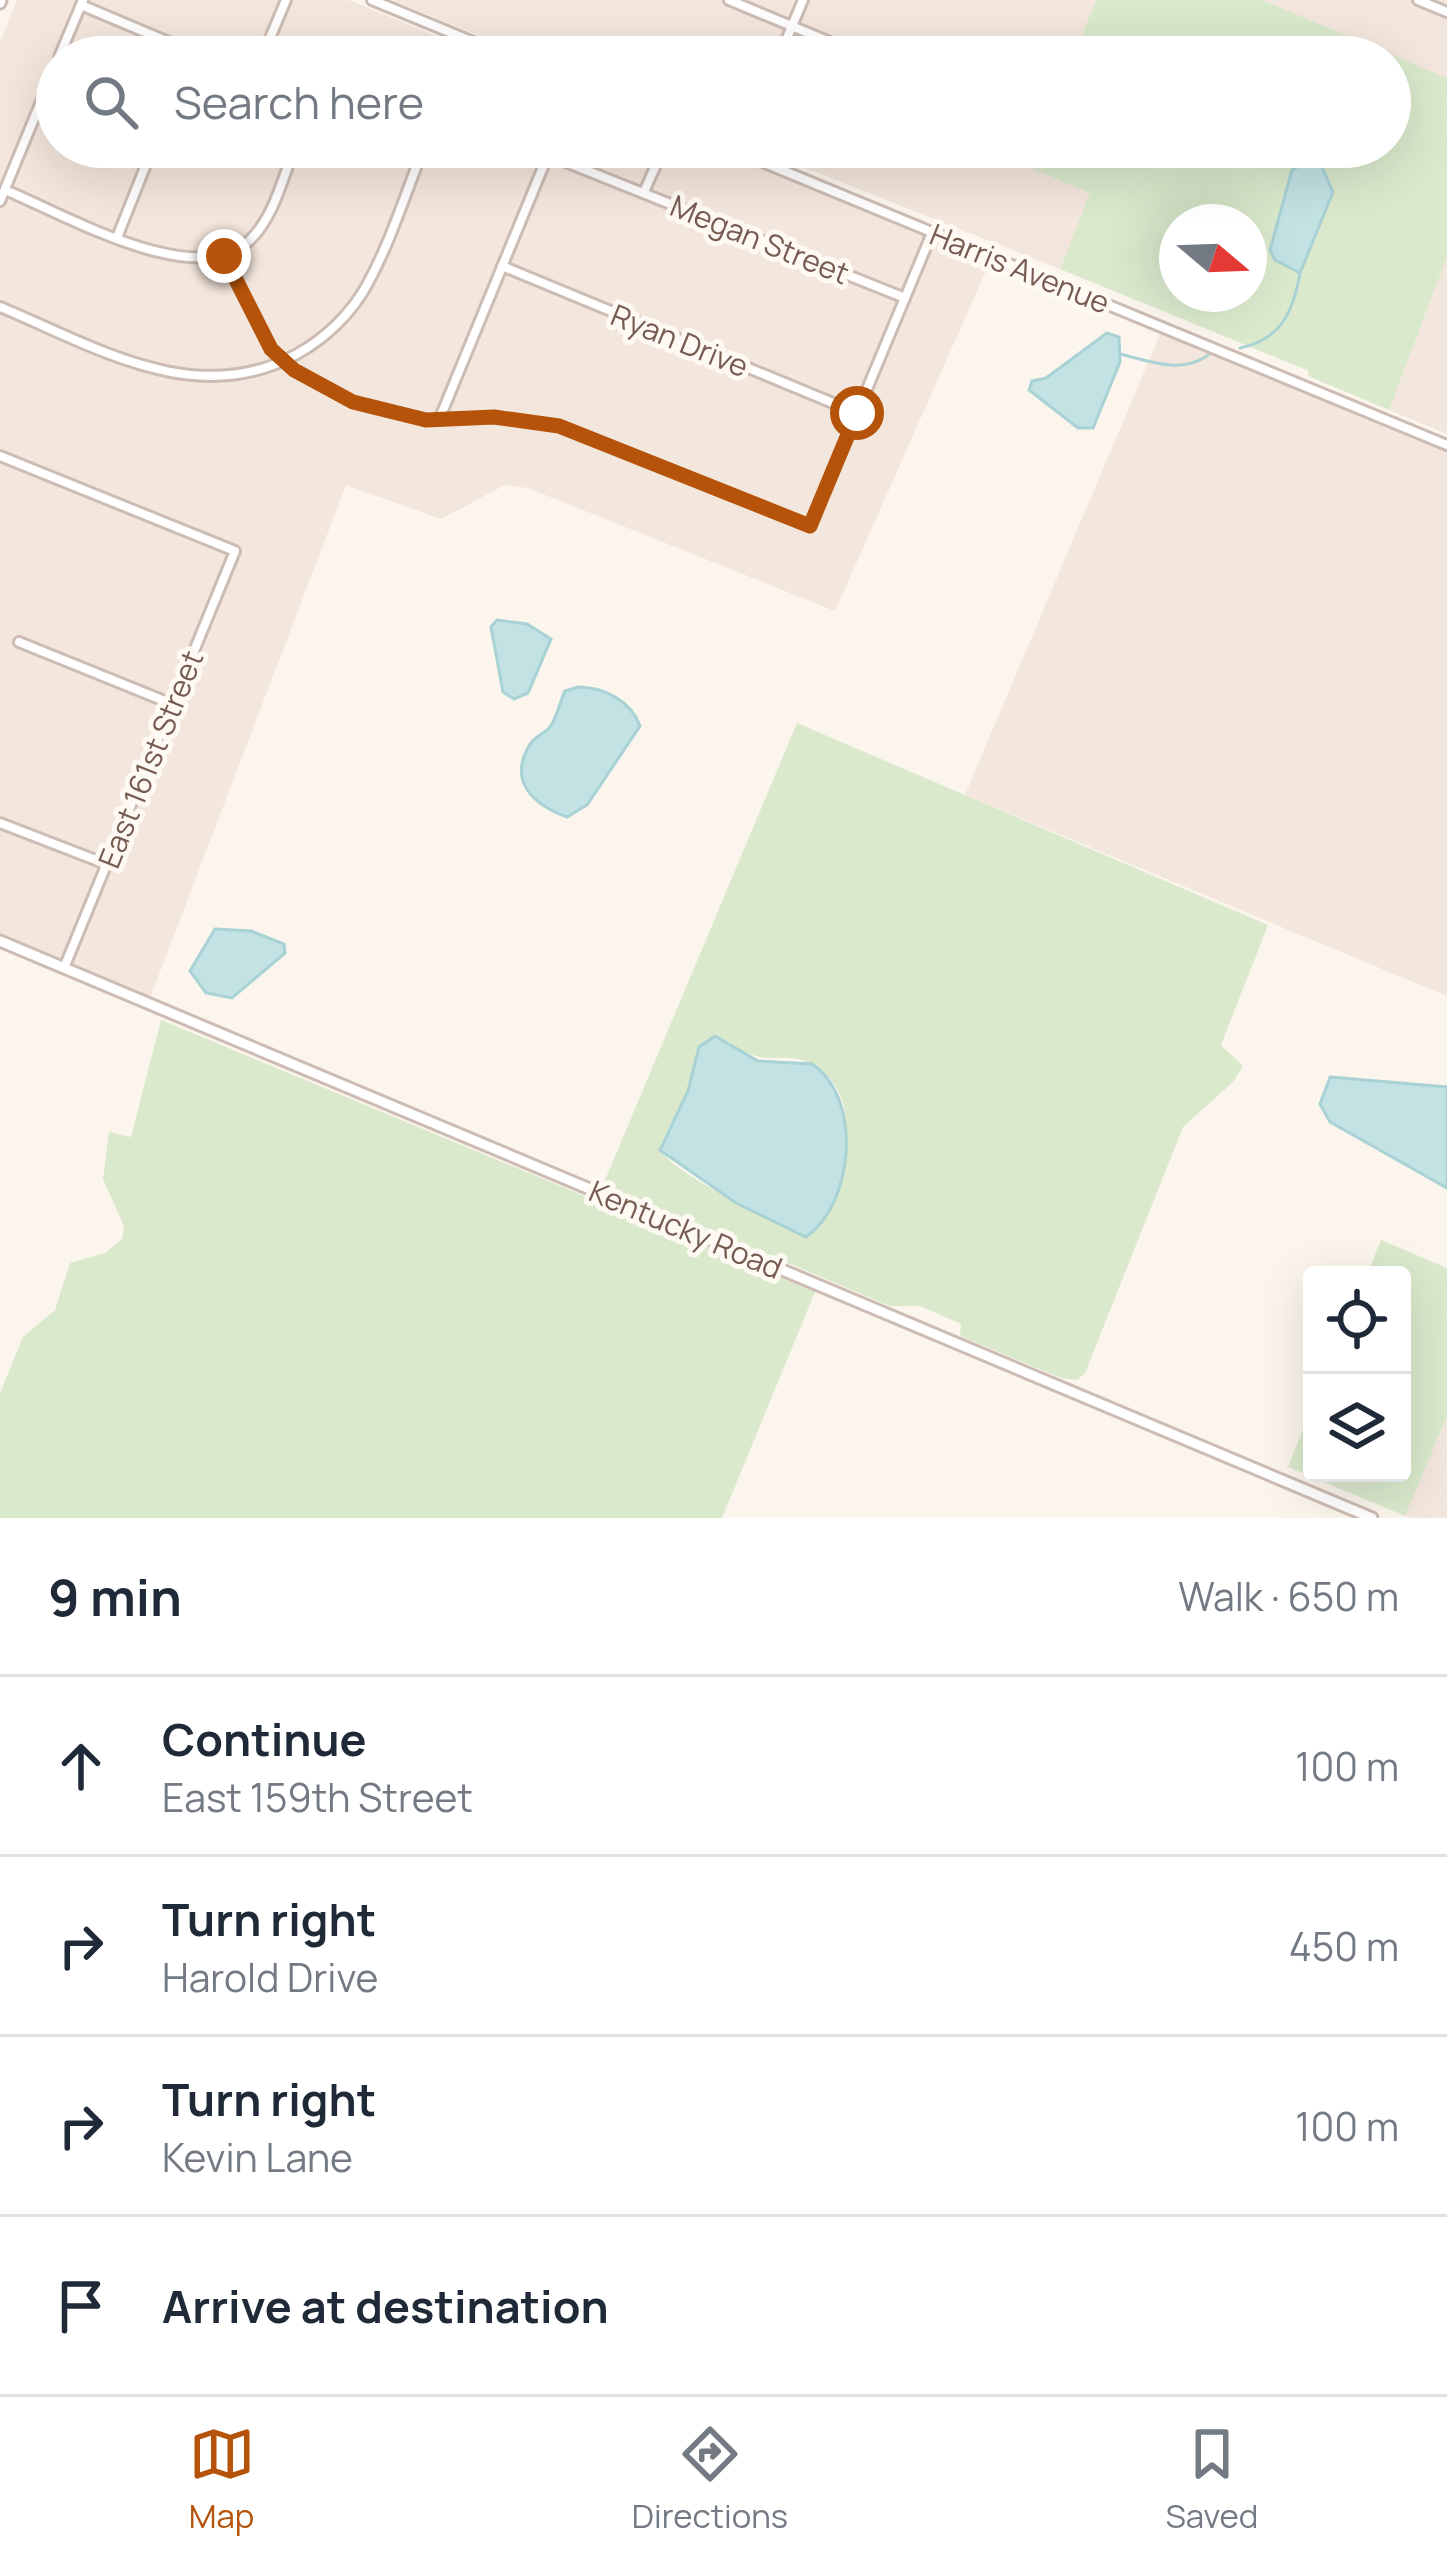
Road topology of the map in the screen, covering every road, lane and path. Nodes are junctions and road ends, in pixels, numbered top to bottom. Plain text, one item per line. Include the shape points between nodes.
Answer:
1 (286, 0) edge
2 (372, 0) edge
3 (729, 0) edge
4 (803, 0) edge
5 (1418, 0) edge
6 (82, 2) edge
7 (1447, 12) edge
8 (792, 26) junction
9 (68, 36) edge
10 (153, 36) edge
11 (271, 36) edge
12 (459, 36) edge
13 (788, 36) edge
14 (816, 36) edge
15 (36, 114) edge
16 (144, 168) edge
17 (287, 168) edge
18 (415, 168) edge
19 (542, 168) edge
20 (583, 168) edge
21 (655, 168) edge
22 (782, 168) edge
23 (5, 190) junction
24 (644, 192) junction
25 (0, 201) edge
26 (932, 233) junction
27 (117, 235) junction
28 (224, 256) junction
29 (502, 266) junction
30 (905, 298) junction
31 (0, 308) edge
32 (283, 362) junction
33 (857, 413) junction
34 (438, 422) junction
35 (1447, 445) edge
36 (0, 456) edge
37 (19, 642) dead end
38 (172, 704) junction
39 (0, 823) edge
40 (106, 865) junction
41 (0, 941) edge
42 (64, 968) junction
43 (1372, 1518) edge

1 - 11 street
2 - 12 street
3 - 8 street
4 - 8 street
5 - 7 street
6 - 9 street
6 - 10 street
8 - 13 street
8 - 14 street
15 - 23 street
16 - 27 street
17 - 28 street via 259,231
18 - 32 street via 360,297 332,329
19 - 29 street, Megan Street
20 - 24 street, Megan Street
21 - 24 street
22 - 26 street, Harris Avenue
23 - 25 street
23 - 27 street
24 - 30 street, Megan Street
26 - 30 street
26 - 35 street, Harris Avenue
27 - 28 street via 186,261
28 - 32 street
29 - 33 street, Ryan Drive
29 - 34 street
30 - 33 street
31 - 32 street via 170,375 231,376
32 - 34 street via 353,402
33 - 34 street via 810,526 559,426 494,417
36 - 38 street, East 161st Street via 236,550
37 - 38 street
38 - 40 street, East 161st Street
39 - 40 street
40 - 42 street, East 161st Street
41 - 42 street, Kentucky Road
42 - 43 street, Kentucky Road

